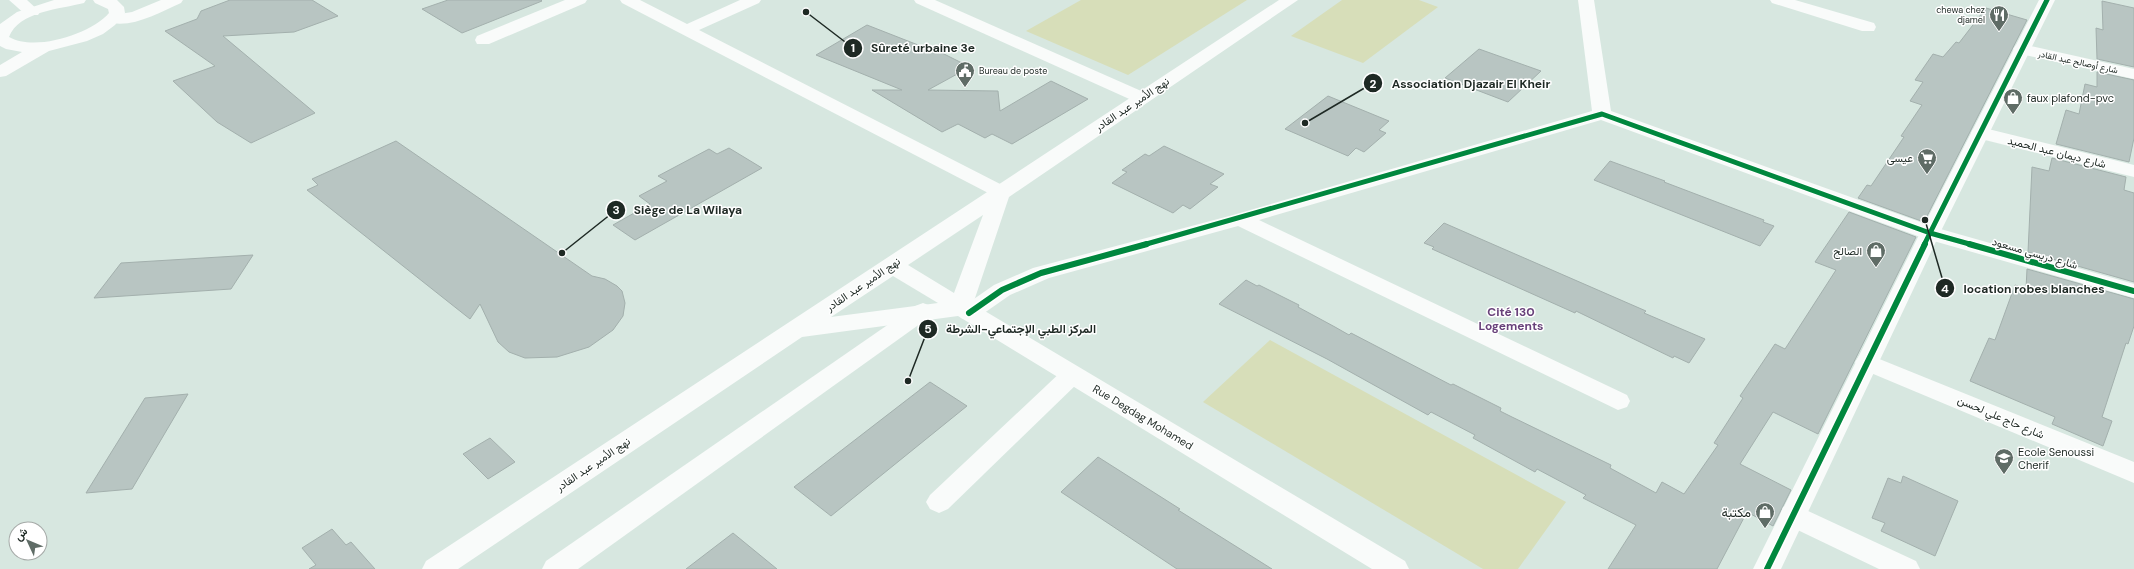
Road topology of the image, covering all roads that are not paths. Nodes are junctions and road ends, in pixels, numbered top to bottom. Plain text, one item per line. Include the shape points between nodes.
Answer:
1 (17, 0) edge
2 (72, 0) edge
3 (101, 0) edge
4 (175, 0) edge
5 (579, 0) edge
6 (628, 0) edge
7 (753, 0) edge
8 (922, 0) edge
9 (1290, 0) edge
10 (1586, 0) edge
11 (1778, 0) edge
12 (2047, 0) edge
13 (119, 9) edge
14 (32, 12) junction
15 (1868, 27) dead end
16 (686, 30) junction
17 (1, 37) edge
18 (483, 40) dead end
19 (46, 46) junction
20 (2022, 49) junction
21 (0, 72) edge
22 (2134, 74) edge
23 (1142, 98) junction
24 (1602, 114) junction
25 (1980, 133) junction
26 (2134, 171) edge
27 (1001, 192) junction
28 (1240, 219) junction
29 (1930, 233) junction
30 (891, 265) junction
31 (2134, 291) edge
32 (923, 311) junction
33 (965, 311) junction
34 (794, 330) junction
35 (1868, 362) junction
36 (1072, 375) junction
37 (1618, 401) dead end
38 (2134, 473) edge
39 (939, 502) dead end
40 (1793, 515) junction
41 (436, 569) edge
42 (556, 569) edge
43 (1395, 569) edge
44 (1767, 569) edge
45 (1906, 569) edge

1 - 14 street
2 - 14 street
3 - 13 street via 110,2
4 - 13 street via 135,17
5 - 18 street
6 - 16 street
7 - 16 street
8 - 23 street
9 - 23 street, نهج الأمير عبد القادر
10 - 24 street
11 - 15 street
12 - 20 street
13 - 19 street via 88,35
14 - 17 street via 14,20
16 - 27 street
17 - 19 street via 17,47
19 - 21 street
20 - 22 street, شارع أوصالح عبد القادر
20 - 25 street
23 - 27 street, نهج الأمير عبد القادر
24 - 28 street
24 - 29 street, شارع دريسي مسعود
25 - 26 street, شارع ديمان عبد الحميد
25 - 29 street
27 - 30 street, نهج الأمير عبد القادر
27 - 33 street
28 - 33 street via 1041,273 1002,290
28 - 37 street
29 - 31 street, شارع دريسي مسعود
29 - 35 street
30 - 33 street, Rue Degdag Mohamed
30 - 34 street, نهج الأمير عبد القادر
32 - 33 street
32 - 34 street
32 - 42 street
33 - 36 street, Rue Degdag Mohamed
34 - 41 street, نهج الأمير عبد القادر
35 - 38 street, شارع حاج علي لحسن
35 - 40 street
36 - 39 street
36 - 43 street, Rue Degdag Mohamed
40 - 44 street
40 - 45 street

